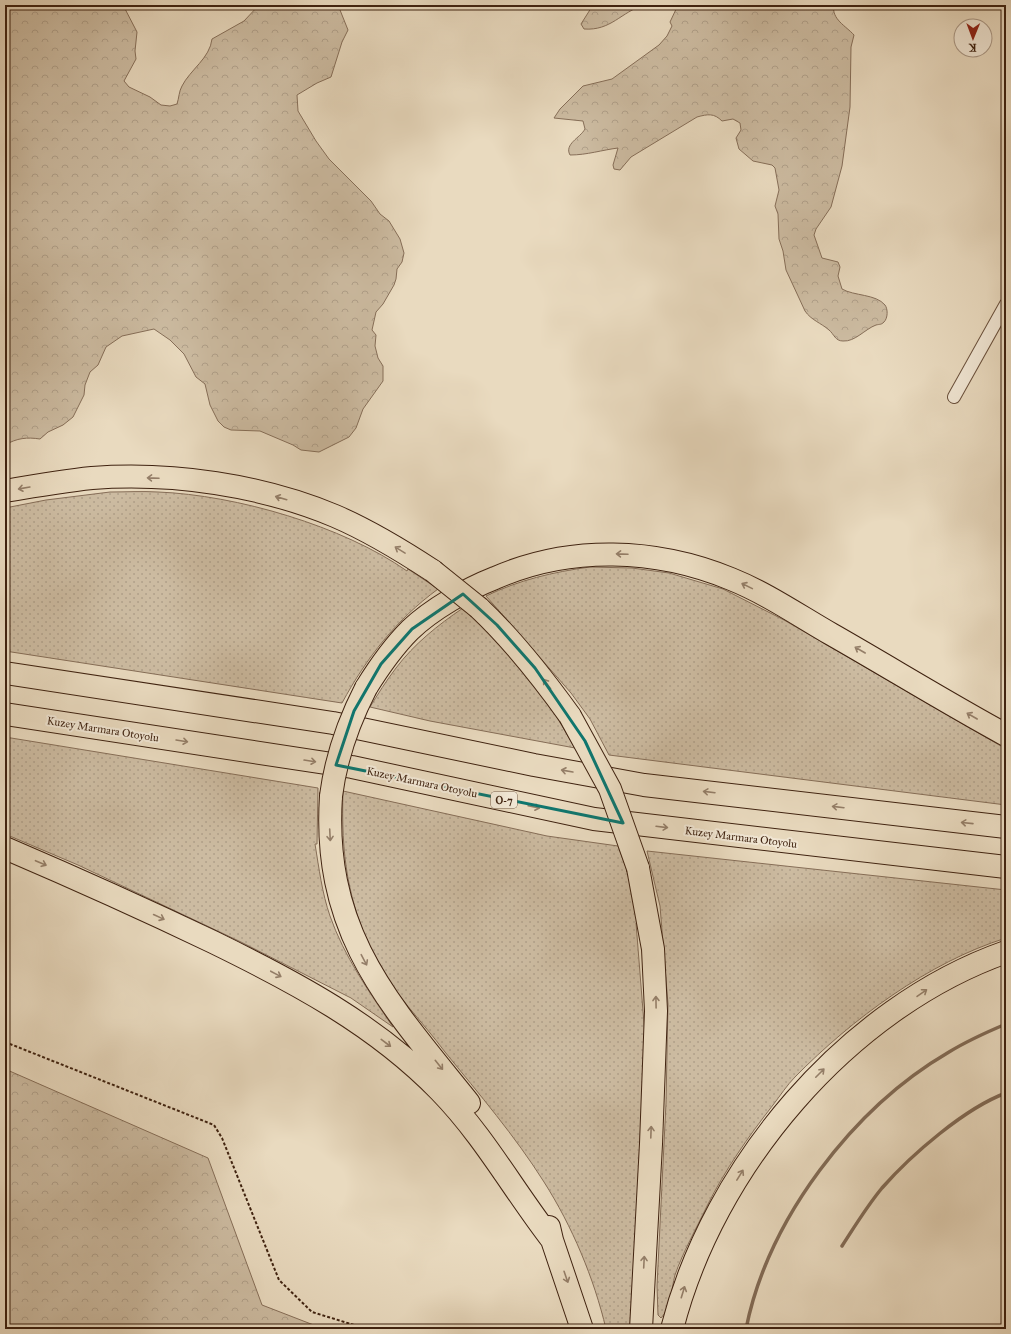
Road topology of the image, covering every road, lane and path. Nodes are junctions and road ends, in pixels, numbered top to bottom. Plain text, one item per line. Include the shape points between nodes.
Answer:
1 (1006, 304) edge
2 (954, 397) dead end
3 (5, 492) edge
4 (5, 672) edge
5 (5, 714) edge
6 (1006, 735) edge
7 (1006, 827) edge
8 (5, 848) edge
9 (1006, 867) edge
10 (1006, 952) edge
11 (5, 1042) edge
12 (552, 1240) junction
13 (367, 1329) edge
14 (582, 1329) edge
15 (641, 1329) edge
16 (672, 1329) edge

1 - 2 street
15 -> 3 highway, bridge via 656,1011 653,949 638,868 610,789 570,716 535,668 497,625 433,571 384,540 335,516 279,497 197,482 130,477 58,482
7 -> 4 highway via 644,785 333,723
5 -> 9 highway, Kuzey Marmara Otoyolu / O-7 via 352,767 594,820
6 -> 12 highway, bridge via 780,603 702,567 663,558 621,554 584,555 514,569 453,600 412,629 381,664 366,688 344,736 331,796 333,871 346,920 361,956 404,1022 504,1148 545,1213
8 -> 12 highway via 247,959 316,995 370,1030 420,1071 456,1108 482,1140
16 -> 10 highway via 686,1282 728,1194 774,1125 805,1089 860,1037 928,989 980,961
11 - 13 path via 214,1125 222,1138 279,1280 312,1312
12 -> 14 highway

